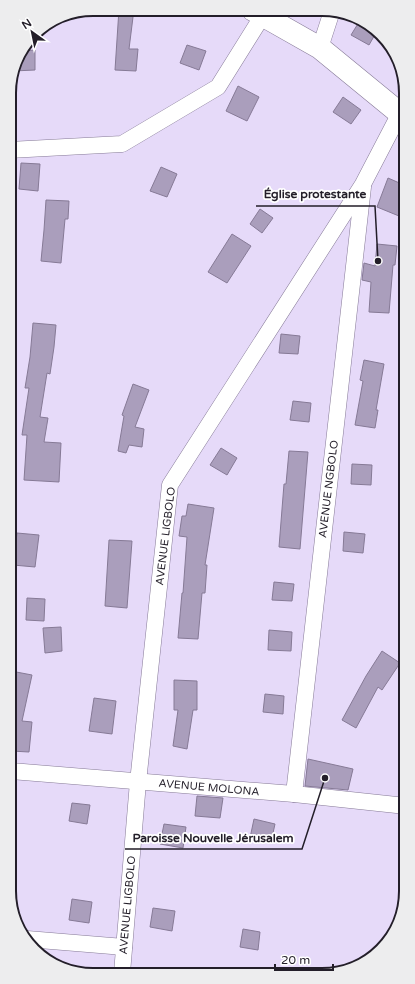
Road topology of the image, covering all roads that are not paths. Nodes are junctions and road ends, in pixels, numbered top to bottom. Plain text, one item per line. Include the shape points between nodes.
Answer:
1 (256, 16) edge
2 (263, 16) edge
3 (330, 17) edge
4 (320, 48) junction
5 (399, 113) edge
6 (399, 120) edge
7 (16, 150) edge
8 (363, 184) junction
9 (16, 771) edge
10 (138, 782) junction
11 (294, 794) junction
12 (399, 805) edge
13 (33, 940) edge
14 (124, 947) junction
15 (122, 968) edge

1 - 7 street via 218,88 122,144
2 - 4 street
3 - 4 street
4 - 5 street
6 - 8 street, AVENUE LIGBOLO
8 - 10 street, AVENUE LIGBOLO via 170,485
8 - 11 street, AVENUE NGBOLO
9 - 10 street, AVENUE MOLONA
10 - 11 street, AVENUE MOLONA
10 - 14 street, AVENUE LIGBOLO
11 - 12 street, AVENUE MOLONA
13 - 14 street
14 - 15 street, AVENUE LIGBOLO

